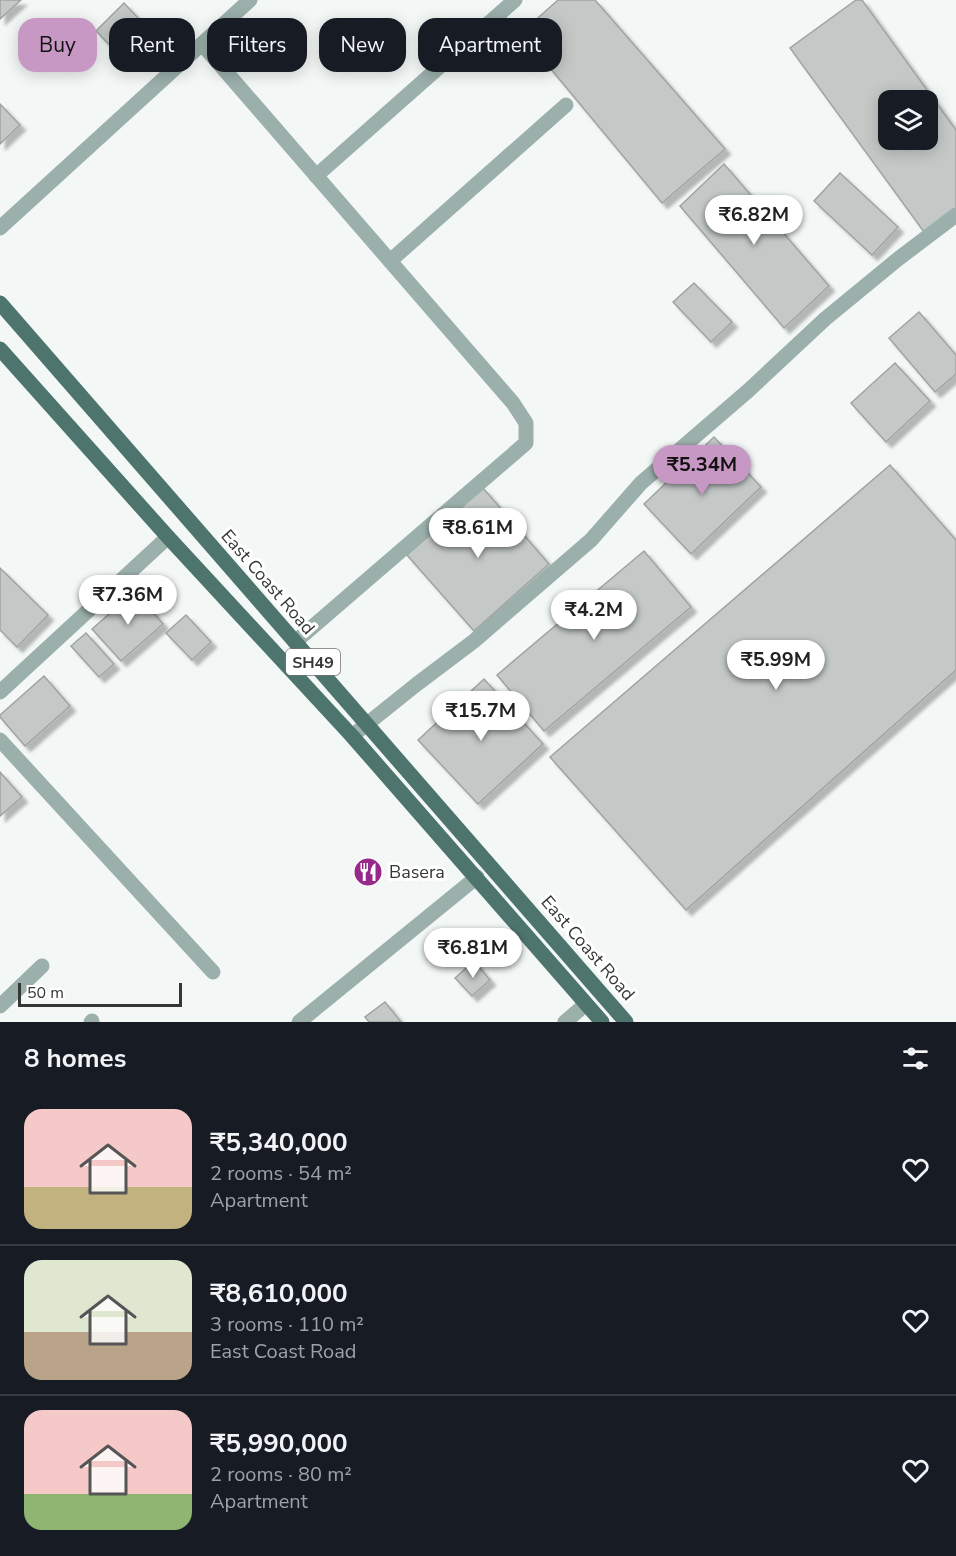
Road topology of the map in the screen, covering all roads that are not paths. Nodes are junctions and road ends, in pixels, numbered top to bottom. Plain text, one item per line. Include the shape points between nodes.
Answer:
1 (250, 0) edge
2 (515, 0) edge
3 (202, 44) junction
4 (566, 105) dead end
5 (316, 176) junction
6 (956, 215) edge
7 (0, 228) edge
8 (390, 261) junction
9 (0, 303) edge
10 (0, 349) edge
11 (168, 537) junction
12 (295, 642) junction
13 (0, 692) edge
14 (367, 724) junction
15 (352, 736) junction
16 (0, 740) edge
17 (477, 877) junction
18 (42, 966) dead end
19 (213, 972) dead end
20 (586, 1004) junction
21 (0, 1006) edge
22 (299, 1022) edge
23 (565, 1022) edge
24 (602, 1022) edge
25 (626, 1022) edge

1 - 3 street
2 - 5 street
3 - 5 street
3 - 7 street
4 - 8 street
5 - 8 street
6 - 14 street via 825,319 641,483 591,540 474,641
8 - 12 street via 513,403 526,423 526,443
9 - 12 main road, East Coast Road / SH49
10 - 11 main road, East Coast Road / SH49
11 - 13 street
11 - 15 main road, East Coast Road / SH49
12 - 14 main road, East Coast Road / SH49
14 - 15 street
14 - 25 main road, East Coast Road / SH49
15 - 17 main road, East Coast Road / SH49
16 - 19 street
17 - 20 main road, East Coast Road / SH49
17 - 22 street
18 - 21 street
20 - 23 street
20 - 24 main road, East Coast Road / SH49

